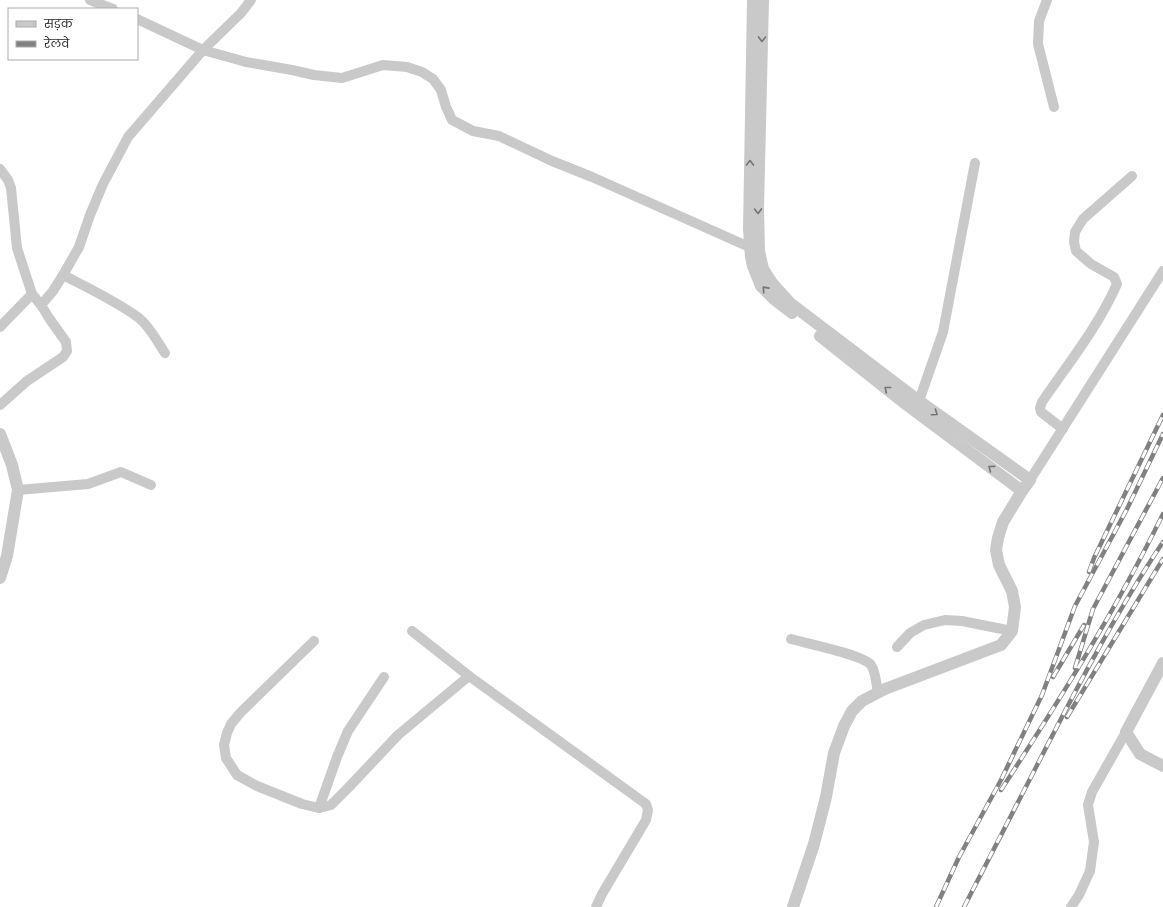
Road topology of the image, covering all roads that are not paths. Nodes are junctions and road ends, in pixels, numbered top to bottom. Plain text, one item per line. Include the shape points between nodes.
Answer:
1 (90, 0) edge
2 (251, 0) edge
3 (753, 0) edge
4 (763, 0) edge
5 (1047, 0) edge
6 (110, 8) edge
7 (138, 19) edge
8 (203, 50) junction
9 (1054, 107) dead end
10 (975, 163) dead end
11 (0, 169) edge
12 (1132, 176) dead end
13 (754, 249) junction
14 (1163, 271) edge
15 (63, 275) junction
16 (32, 294) junction
17 (41, 305) junction
18 (0, 327) edge
19 (165, 353) dead end
20 (919, 401) junction
21 (0, 405) edge
22 (1063, 429) junction
23 (0, 434) edge
24 (1030, 480) junction
25 (151, 485) dead end
26 (18, 490) junction
27 (1022, 491) junction
28 (0, 578) edge
29 (412, 631) dead end
30 (1012, 631) junction
31 (791, 639) dead end
32 (314, 641) dead end
33 (897, 647) dead end
34 (1163, 663) edge
35 (469, 676) junction
36 (384, 677) dead end
37 (878, 692) junction
38 (1126, 732) junction
39 (1163, 766) edge
40 (319, 808) junction
41 (596, 907) edge
42 (793, 907) edge
43 (1071, 907) edge

1 - 6 street
2 - 8 street
13 -> 3 street via 749,221
4 -> 13 street via 758,200
5 - 9 street via 1039,21 1038,44
7 - 8 street
8 - 13 street via 246,62 342,78 383,65 422,72 433,79 441,90 452,120 473,131 499,136
8 - 15 street via 128,137 90,215 79,247
10 - 20 street via 943,332
11 - 16 street via 11,188 17,248
12 - 22 street via 1083,219 1075,232 1076,251 1091,264 1114,277 1117,284 1095,325 1042,402 1041,412
13 - 20 street via 772,283 790,303
27 -> 13 street via 907,405 774,299 761,286 753,266
14 - 22 street
15 - 17 street
15 - 19 street via 107,298 139,319
16 - 17 street
16 - 18 street
17 - 21 street via 66,342 67,351 63,357 26,381
20 -> 24 street
22 - 24 street
23 - 26 street
24 - 27 street
25 - 26 street via 121,472 88,484
26 - 28 street via 7,556
27 - 30 street via 1003,522 996,550 998,565 1012,591 1015,607
29 - 35 street
30 - 33 street via 962,620 945,620 924,625 910,633
30 - 37 street via 1001,645
31 - 37 street via 864,660 873,669
32 - 40 street via 231,724 224,745 226,758 237,774 257,786
34 - 38 street
35 - 40 street via 398,735 331,805
35 - 41 street via 646,804 646,820
36 - 40 street via 348,731
37 - 42 street via 862,701 852,711 844,726 834,753 814,844
38 - 39 street via 1140,754
38 - 43 street via 1090,798 1088,805 1094,842 1090,872

